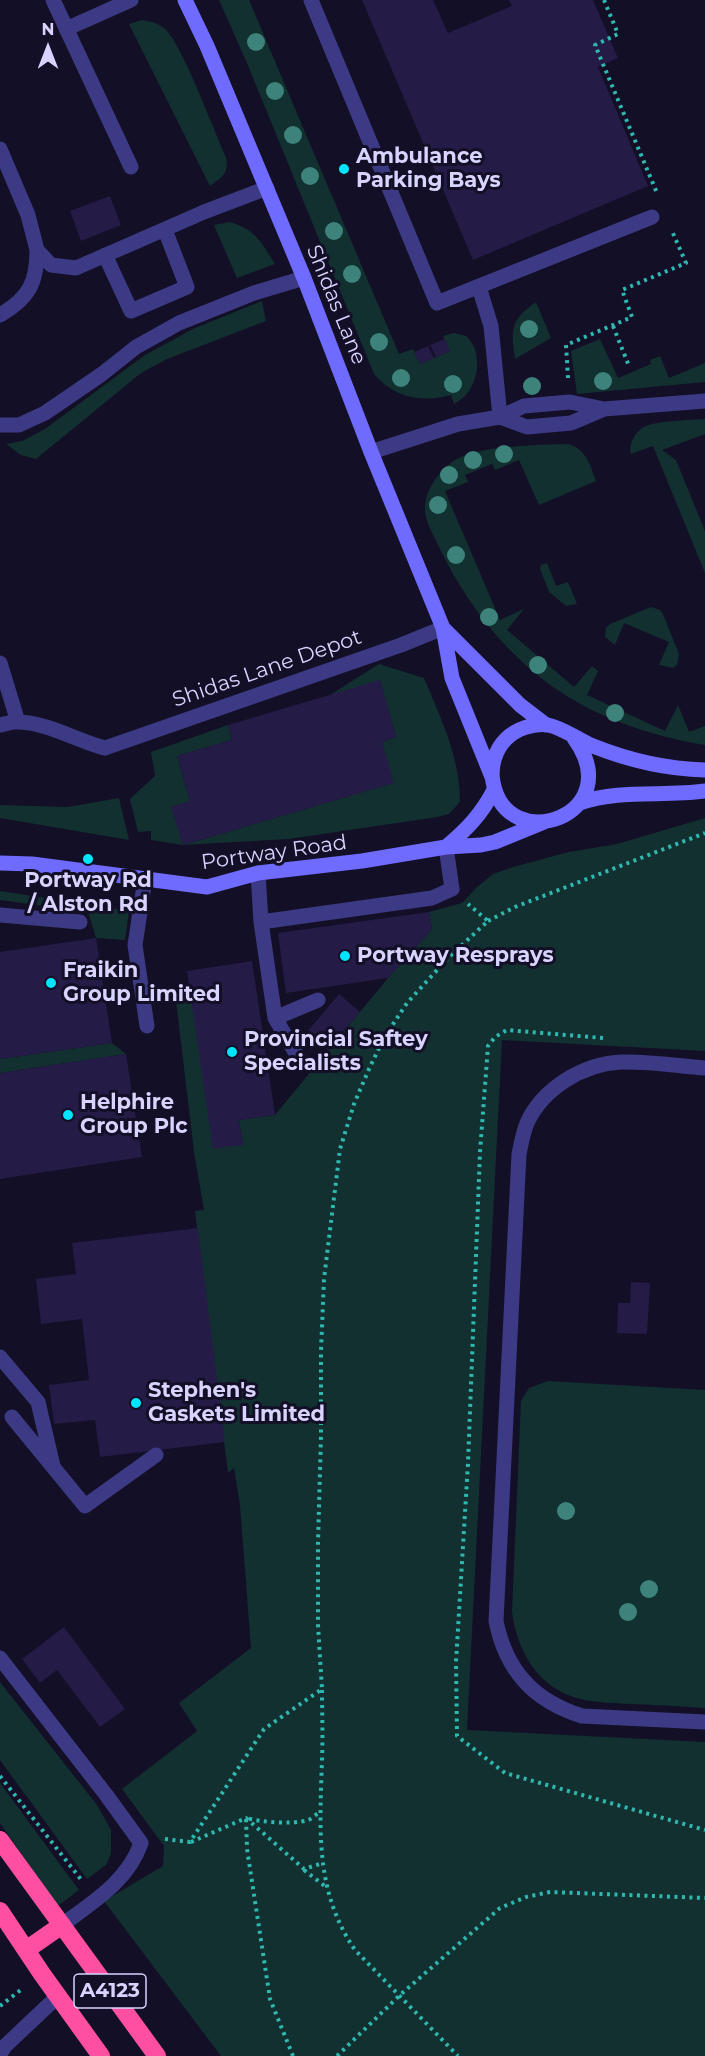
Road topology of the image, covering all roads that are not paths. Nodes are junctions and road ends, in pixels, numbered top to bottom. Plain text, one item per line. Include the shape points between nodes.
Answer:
1 (53, 0) edge
2 (131, 0) edge
3 (185, 0) edge
4 (312, 0) edge
5 (66, 29) junction
6 (0, 149) edge
7 (131, 167) dead end
8 (267, 188) junction
9 (652, 217) dead end
10 (165, 230) junction
11 (37, 250) junction
12 (105, 255) junction
13 (304, 278) junction
14 (479, 286) junction
15 (0, 315) edge
16 (705, 401) edge
17 (500, 417) junction
18 (0, 425) edge
19 (371, 452) junction
20 (443, 628) junction
21 (0, 663) edge
22 (18, 722) junction
23 (0, 725) edge
24 (546, 725) junction
25 (574, 738) junction
26 (705, 770) edge
27 (493, 783) junction
28 (705, 791) edge
29 (580, 803) junction
30 (544, 822) junction
31 (446, 846) junction
32 (0, 863) edge
33 (258, 873) junction
34 (145, 879) junction
35 (0, 915) edge
36 (80, 922) dead end
37 (261, 922) junction
38 (318, 1000) dead end
39 (275, 1018) junction
40 (147, 1026) dead end
41 (301, 1062) dead end
42 (705, 1068) edge
43 (0, 1357) edge
44 (12, 1417) dead end
45 (156, 1455) dead end
46 (54, 1468) junction
47 (0, 1658) edge
48 (705, 1722) edge
49 (0, 1840) edge
50 (0, 1911) edge
51 (62, 1925) junction
52 (26, 1950) junction
53 (58, 1996) junction
54 (0, 2054) edge
55 (101, 2056) edge
56 (157, 2056) edge

1 - 5 street
2 - 5 street
3 - 8 street, Shidas Lane
4 - 14 street via 437,303
5 - 7 street
6 - 11 street via 28,215
8 - 10 street
8 - 13 street, Shidas Lane
9 - 14 street
10 - 12 street
10 - 12 street via 187,287 131,311
11 - 12 street via 51,265 70,268
11 - 15 street via 33,284 15,306
13 - 18 street via 179,323 136,347 45,413 19,425
13 - 19 street, Shidas Lane
14 - 17 street via 491,326
16 - 17 street via 604,409 571,423 527,426
17 - 19 street via 458,424
19 - 20 street, Shidas Lane
20 - 22 street, Shidas Lane Depot via 105,748
20 - 24 street, Shidas Lane via 520,705
20 - 27 street, Shidas Lane via 452,678
21 - 22 street
22 - 23 street
24 - 25 street
24 - 27 street, Portway Road via 530,726 505,740 493,765
25 - 26 street via 616,755
25 - 29 street via 583,750 590,774
27 - 30 street via 508,810 520,818
27 - 31 street, Portway Road via 484,810
28 - 29 street, Portway Road via 600,796
29 - 30 street, Portway Road via 562,818
30 - 31 street, Portway Road via 495,842
31 - 33 street, Portway Road
31 - 37 street via 452,889 432,898
32 - 34 street, Portway Road
33 - 34 street, Portway Road via 207,887
33 - 37 street
34 - 40 street via 135,945
35 - 36 street
37 - 39 street
38 - 39 street
39 - 41 street
42 - 48 street via 621,1062 595,1066 570,1077 552,1091 528,1123 519,1154 496,1621 500,1643 520,1677 547,1702 564,1711 582,1716
43 - 46 street via 38,1401
44 - 46 street
45 - 46 street via 85,1506
47 - 51 street via 141,1843 121,1878
49 - 51 highway, A4123
50 - 52 highway, A4123
51 - 52 highway
51 - 56 highway, A4123
52 - 53 highway, A4123
53 - 54 street
53 - 55 highway, A4123

